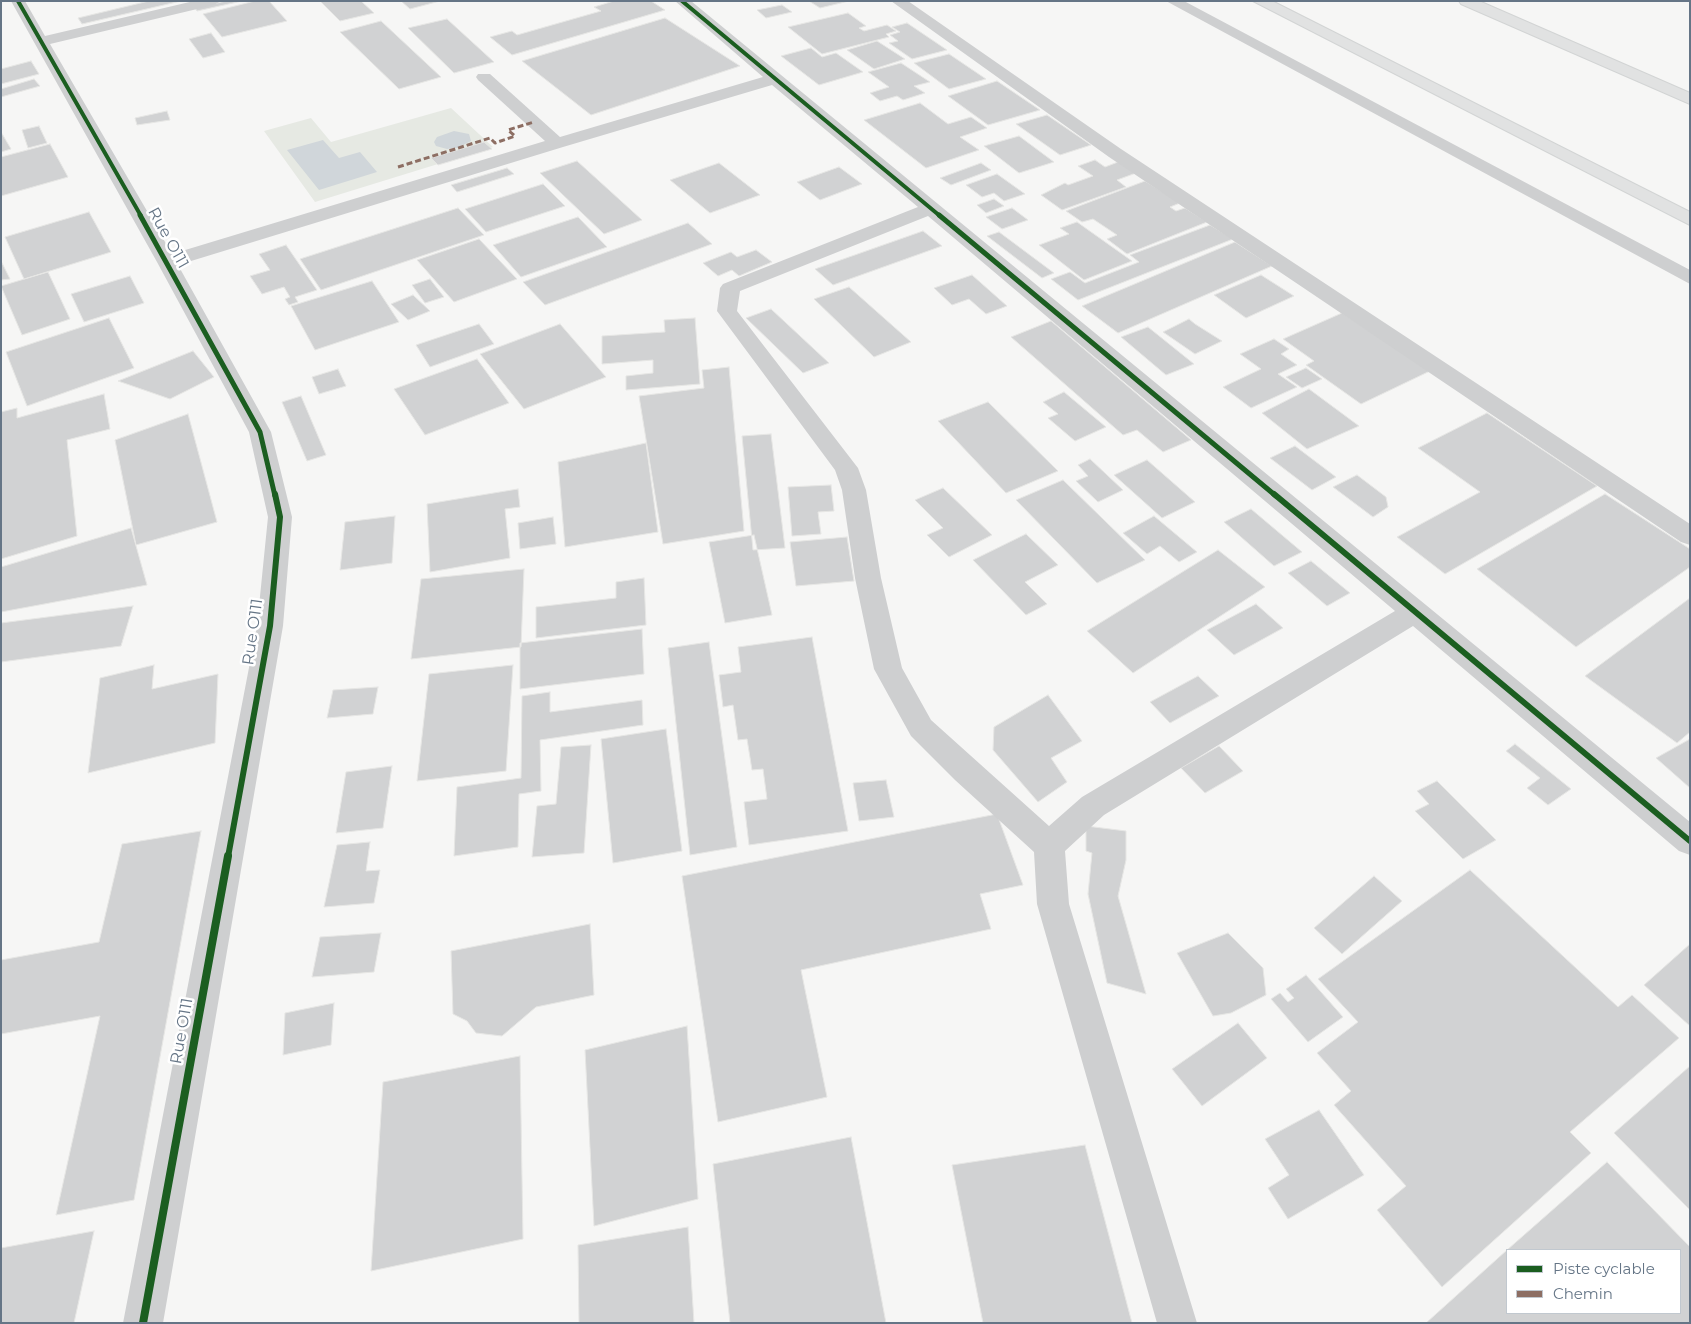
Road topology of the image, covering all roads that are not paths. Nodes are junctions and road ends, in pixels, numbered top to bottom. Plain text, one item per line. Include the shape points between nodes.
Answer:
1 (18, 1) edge
2 (214, 1) edge
3 (682, 1) edge
4 (898, 1) edge
5 (1173, 1) edge
6 (1260, 1) edge
7 (1466, 1) edge
8 (42, 41) junction
9 (484, 77) dead end
10 (774, 79) junction
11 (1690, 99) edge
12 (557, 143) junction
13 (930, 209) junction
14 (1690, 219) edge
15 (167, 262) junction
16 (1690, 278) edge
17 (1690, 536) edge
18 (1414, 612) junction
19 (1690, 841) edge
20 (1049, 846) junction
21 (142, 1323) edge
22 (1177, 1323) edge

1 - 8 street, Rue O111
2 - 8 street
3 - 10 street
4 - 17 street via 1115,153
5 - 16 street
6 - 14 highway
7 - 11 highway
8 - 15 street, Rue O111
9 - 12 street
10 - 12 street
10 - 13 street
12 - 15 street
13 - 18 street
13 - 20 street via 730,288 728,311 846,468 854,490 868,578 888,670 921,728
15 - 21 street, Rue O111 via 260,432 280,517 270,626
18 - 19 street
18 - 20 street via 1093,806
20 - 22 street via 1054,904

